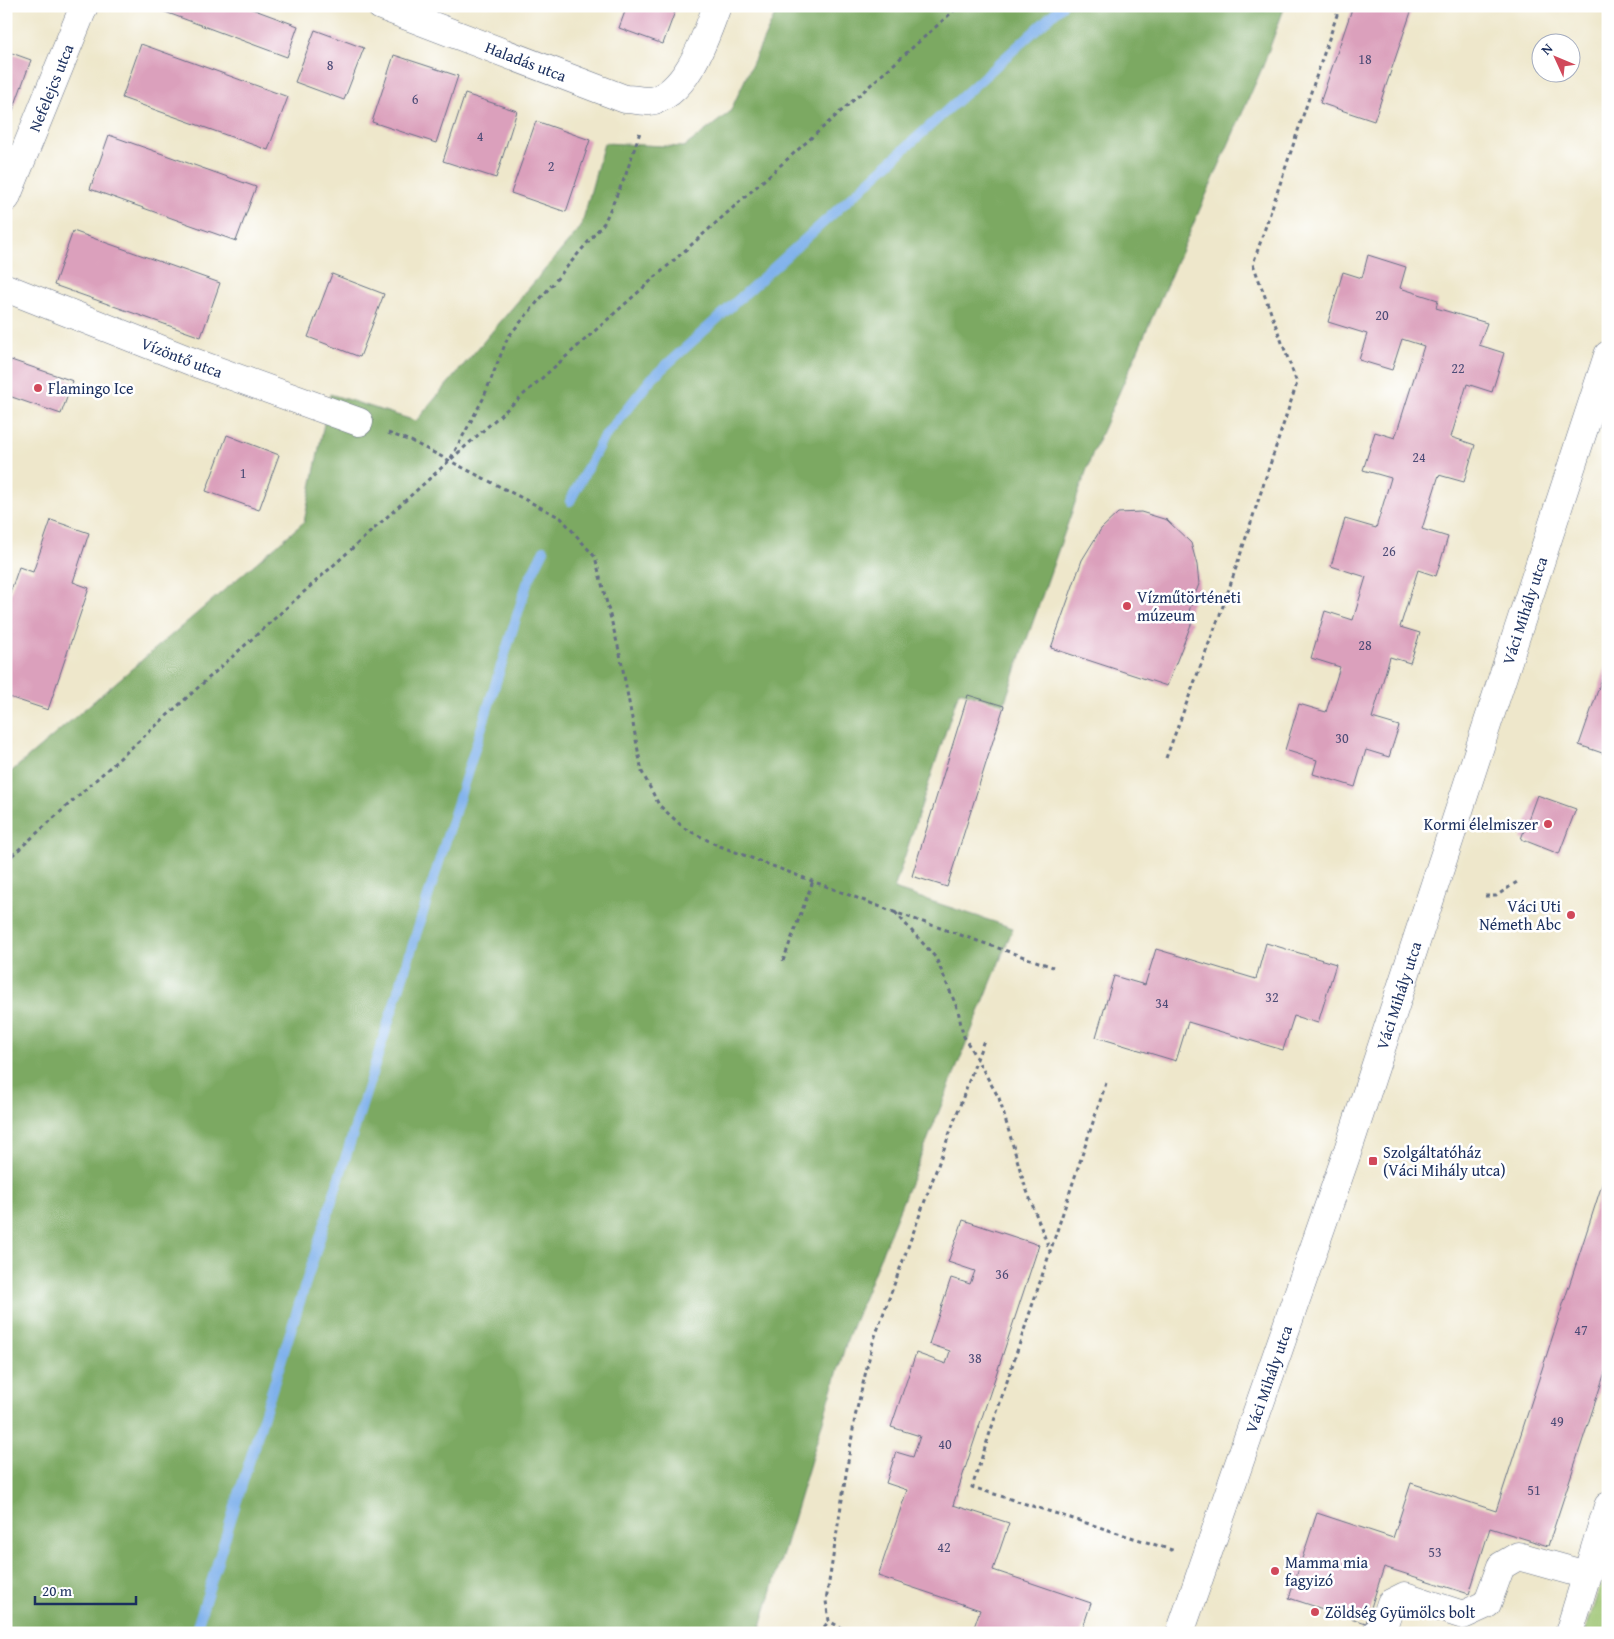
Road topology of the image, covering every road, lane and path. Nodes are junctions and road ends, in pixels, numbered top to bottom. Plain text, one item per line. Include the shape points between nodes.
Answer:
1 (84, 6) edge
2 (381, 6) edge
3 (717, 6) edge
4 (959, 6) edge
5 (1340, 6) edge
6 (661, 96) junction
7 (6, 198) edge
8 (6, 288) edge
9 (1608, 355) edge
10 (359, 422) joint
11 (449, 461) junction
12 (1166, 758) dead end
13 (6, 861) edge
14 (813, 881) junction
15 (1517, 882) dead end
16 (1485, 896) dead end
17 (894, 912) junction
18 (783, 961) dead end
19 (1053, 967) dead end
20 (984, 1040) dead end
21 (978, 1058) junction
22 (1106, 1082) dead end
23 (1050, 1251) junction
24 (1608, 1506) edge
25 (1205, 1561) junction
26 (1586, 1575) junction
27 (829, 1621) junction
28 (819, 1633) edge
29 (850, 1633) edge
30 (1180, 1633) edge
31 (1376, 1633) edge
32 (1569, 1633) edge

1 - 7 street, Nefelejcs utca
2 - 6 street, Haladás utca via 625,99
3 - 6 street via 702,46 688,70
4 - 11 path
5 - 12 path via 1253,264 1297,383 1226,598
6 - 11 path via 604,223 508,337 483,399
8 - 10 street, Vízöntő utca via 193,362
9 - 25 street, Váci Mihály utca via 1347,1153
10 - 11 path via 411,441
11 - 13 path
11 - 14 path via 560,518 595,557 620,654 642,772 659,805 684,828 717,845
14 - 17 path
14 - 18 path
15 - 16 path via 1496,896
17 - 19 path
17 - 21 path via 936,958 958,1010 963,1035
20 - 21 path
21 - 23 path via 999,1098 1024,1183
21 - 27 path via 873,1342 855,1416 826,1600
22 - 23 path
23 - 25 path via 972,1487
24 - 26 street
25 - 30 street, Váci Mihály utca
26 - 31 street via 1518,1556 1501,1566 1487,1604 1463,1615 1405,1596 1391,1603 1382,1630
26 - 32 street
27 - 28 path
27 - 29 path

